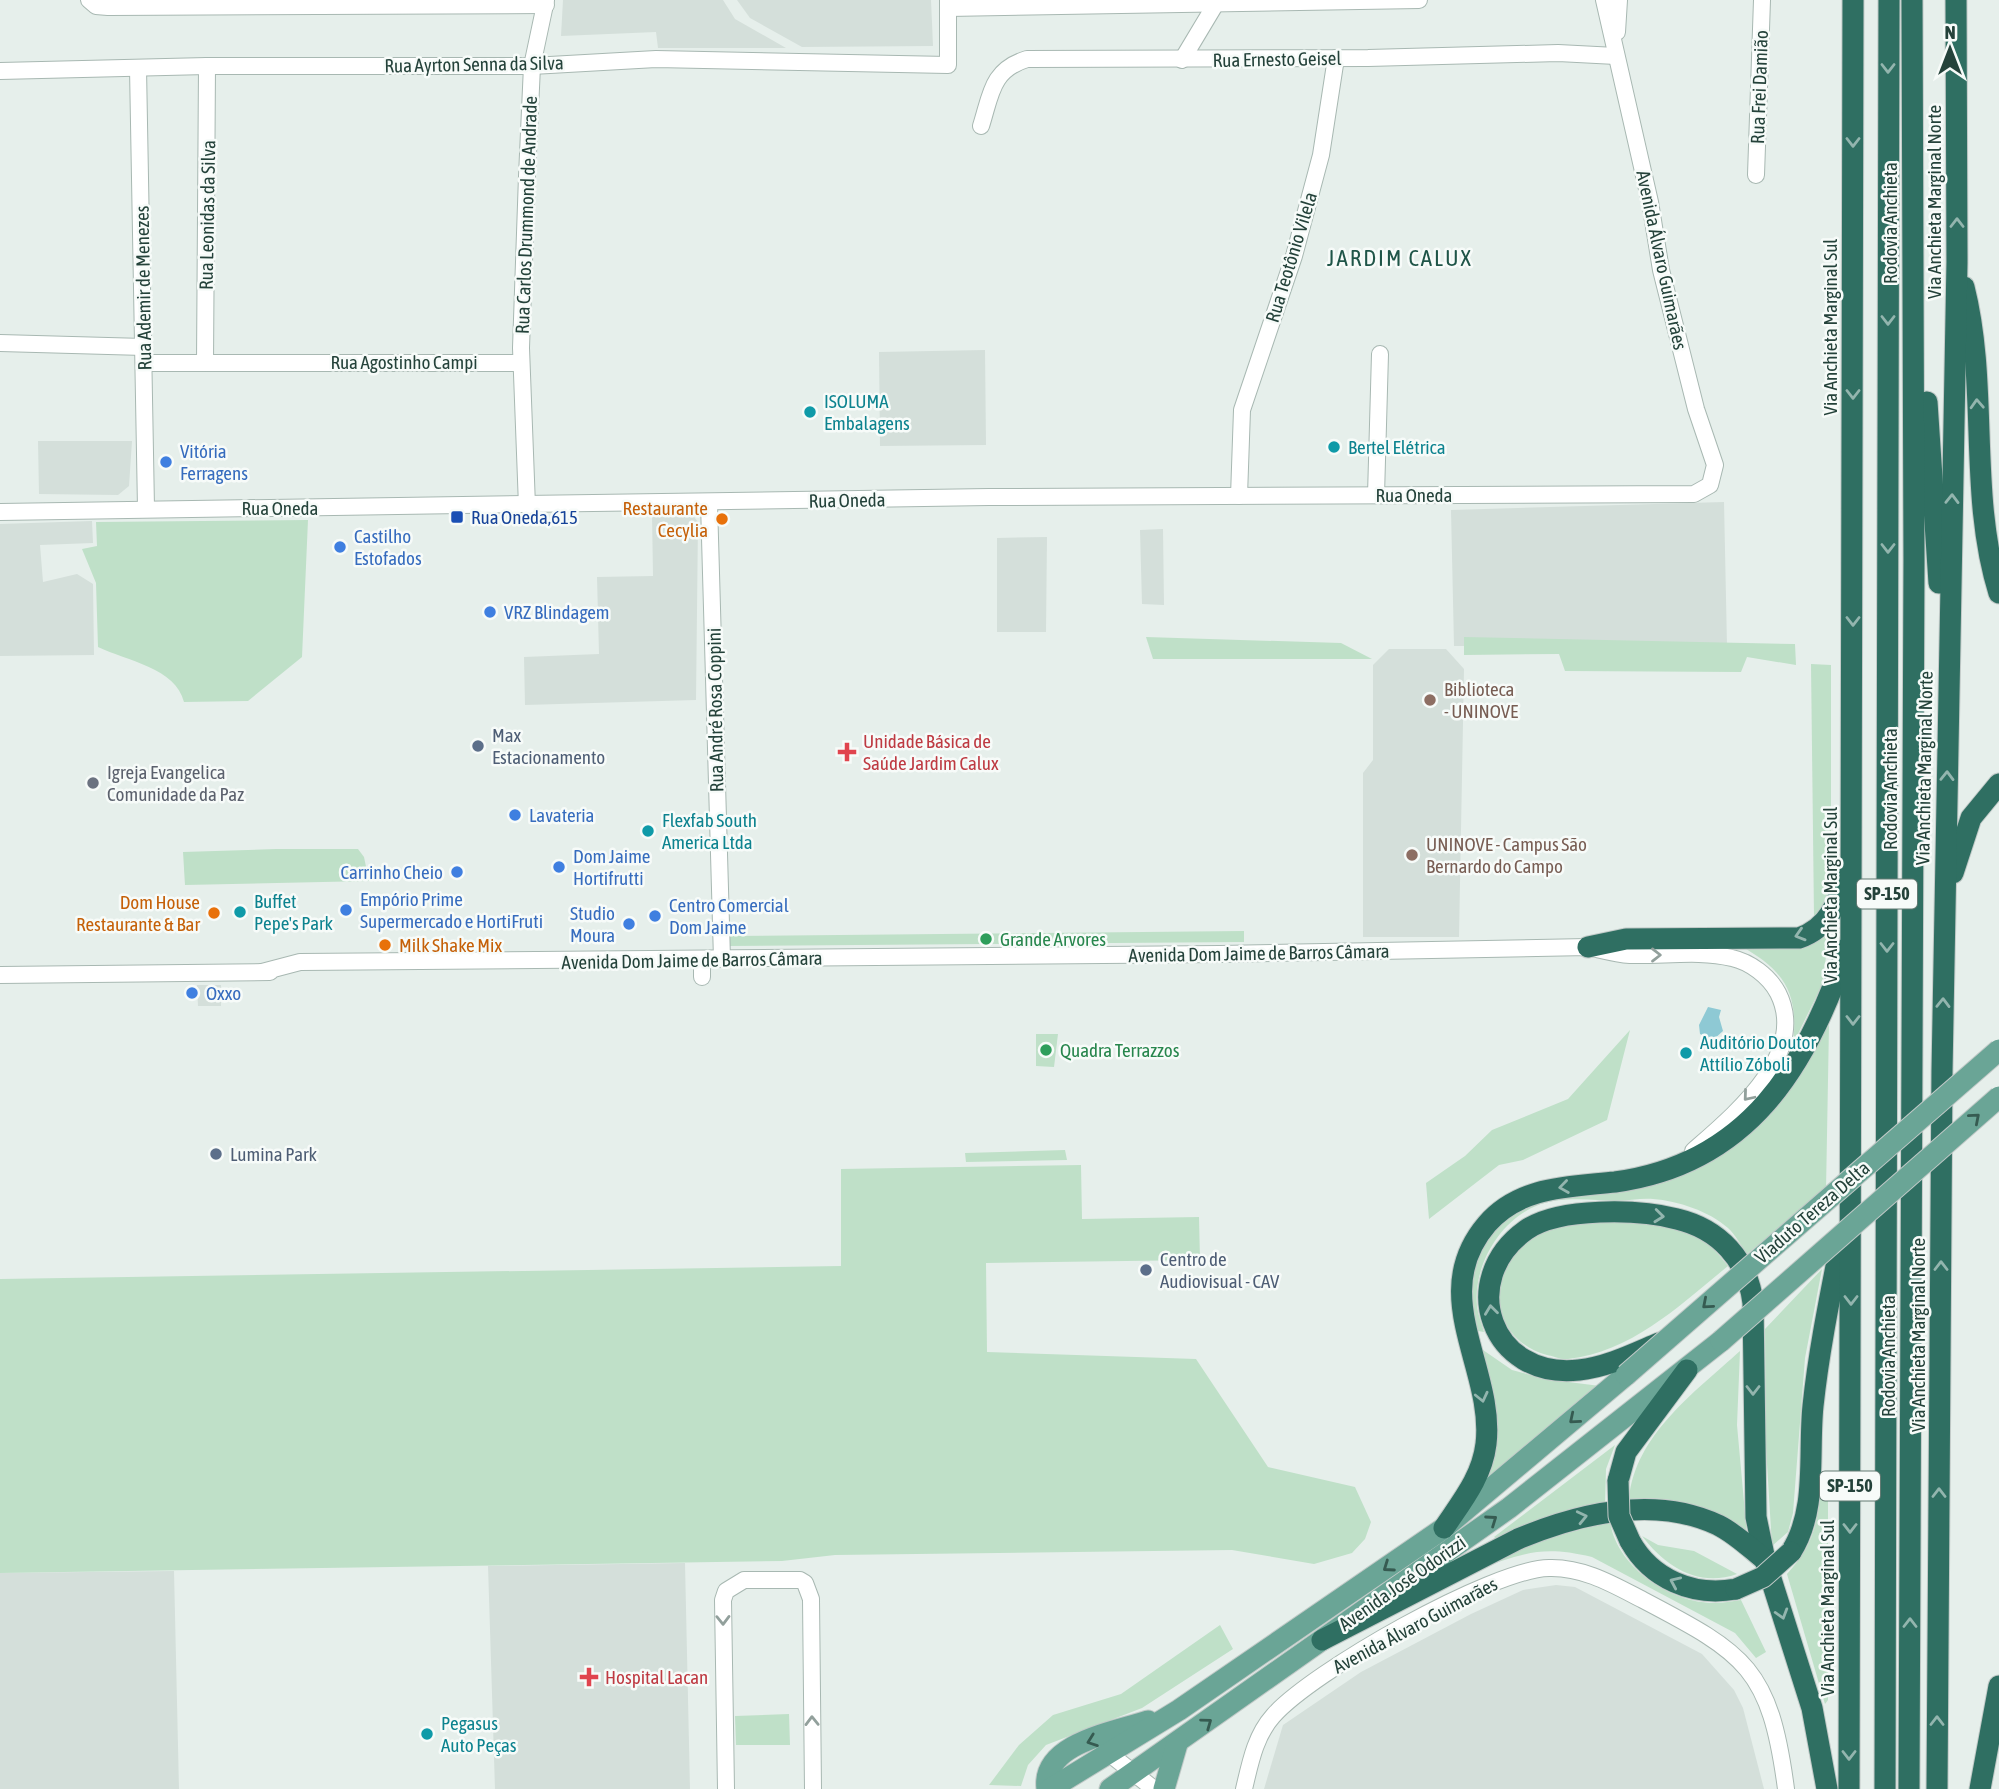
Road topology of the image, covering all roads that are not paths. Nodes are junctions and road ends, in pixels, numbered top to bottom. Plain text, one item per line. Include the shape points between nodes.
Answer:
1 (89, 0) edge
2 (1419, 0) edge
3 (1604, 0) edge
4 (1619, 0) edge
5 (1762, 0) edge
6 (1853, 0) edge
7 (1888, 0) edge
8 (1912, 0) edge
9 (1956, 0) edge
10 (546, 2) edge
11 (1217, 3) edge
12 (948, 4) edge
13 (1616, 56) junction
14 (1336, 58) junction
15 (1182, 60) junction
16 (207, 66) junction
17 (532, 66) junction
18 (138, 68) junction
19 (0, 71) edge
20 (981, 127) dead end
21 (1912, 150) junction
22 (1756, 175) dead end
23 (1957, 261) junction
24 (0, 343) edge
25 (1380, 354) dead end
26 (144, 355) junction
27 (205, 363) junction
28 (521, 363) junction
29 (1376, 495) junction
30 (1694, 495) joint
31 (1239, 496) junction
32 (709, 503) junction
33 (527, 506) junction
34 (146, 508) junction
35 (0, 512) edge
36 (1999, 593) edge
37 (1948, 714) junction
38 (1999, 784) edge
39 (1853, 814) junction
40 (1944, 905) junction
41 (1853, 929) junction
42 (1588, 947) junction
43 (702, 959) junction
44 (722, 959) junction
45 (376, 962) junction
46 (262, 972) junction
47 (0, 975) edge
48 (702, 977) dead end
49 (1999, 1050) edge
50 (1999, 1097) edge
51 (1678, 1164) junction
52 (1852, 1183) junction
53 (1468, 1340) junction
54 (1665, 1340) junction
55 (1516, 1356) junction
56 (1687, 1370) junction
57 (1626, 1374) joint
58 (1444, 1528) junction
59 (1765, 1560) junction
60 (1322, 1640) junction
61 (1999, 1686) edge
62 (1179, 1710) junction
63 (1178, 1743) junction
64 (1111, 1755) junction
65 (1134, 1774) junction
66 (726, 1789) edge
67 (813, 1789) edge
68 (1049, 1789) edge
69 (1110, 1789) edge
70 (1154, 1789) edge
71 (1164, 1789) edge
72 (1244, 1789) edge
73 (1786, 1789) edge
74 (1827, 1789) edge
75 (1849, 1789) edge
76 (1885, 1789) edge
77 (1909, 1789) edge
78 (1937, 1789) edge
79 (1980, 1789) edge

1 - 10 street via 108,7
2 - 11 street
3 - 13 street, Avenida Álvaro Guimarães
4 - 13 street, Avenida Álvaro Guimarães
5 - 22 street, Rua Frei Damião
6 -> 39 highway, Via Anchieta Marginal Sul / SP-150
7 -> 76 highway, Rodovia Anchieta / SP-150
8 - 21 highway, Rodovia Anchieta / SP-150
23 -> 9 highway, Via Anchieta Marginal Norte / SP-150
10 - 17 street, Rua Carlos Drummond de Andrade
11 - 12 street
11 - 15 street
12 - 17 street, Rua Ayrton Senna da Silva via 948,65 656,59
13 - 14 street, Rua Ernesto Geisel
13 - 30 street, Avenida Álvaro Guimarães via 1661,270 1715,466 1710,485
14 - 15 street, Rua Ernesto Geisel
14 - 31 street, Rua Teotônio Vilela via 1321,155 1294,256 1242,410
15 - 20 street, Rua Ernesto Geisel via 1051,57 1021,61 996,78
16 - 17 street, Rua Ayrton Senna da Silva
16 - 18 street, Rua Ayrton Senna da Silva
16 - 27 street, Rua Leonidas da Silva
17 - 28 street, Rua Carlos Drummond de Andrade
18 - 19 street, Rua Ayrton Senna da Silva
18 - 26 street, Rua Ademir de Menezes
21 - 37 highway via 1924,244 1925,383
77 -> 21 highway, Rodovia Anchieta / SP-150
36 -> 23 highway via 1982,491 1973,322
37 -> 23 highway, Via Anchieta Marginal Norte / SP-150
24 - 26 street, Rua Agostinho Campi
25 - 29 street
26 - 27 street, Rua Agostinho Campi
26 - 34 street, Rua Ademir de Menezes
27 - 28 street, Rua Agostinho Campi
28 - 33 street
29 - 30 street, Rua Oneda
29 - 31 street, Rua Oneda
31 - 32 street, Rua Oneda
32 - 33 street, Rua Oneda
32 - 44 street, Rua André Rosa Coppini
33 - 34 street, Rua Oneda
34 - 35 street, Rua Oneda
40 -> 37 highway, Via Anchieta Marginal Norte / SP-150
38 - 40 highway via 1971,818
39 - 41 highway, Via Anchieta Marginal Sul / SP-150
39 -> 42 highway via 1837,904 1821,925 1804,936 1626,939
78 -> 40 highway, Via Anchieta Marginal Norte / SP-150
41 - 51 highway via 1821,1018 1779,1089 1736,1133
41 -> 52 highway, Via Anchieta Marginal Sul / SP-150
42 - 44 street, Avenida Dom Jaime de Barros Câmara
42 -> 51 street, Avenida Dom Jaime de Barros Câmara via 1627,955 1715,955 1739,960 1770,981 1783,1005 1785,1035 1772,1065 1726,1121
43 - 44 street, Avenida Dom Jaime de Barros Câmara
43 - 45 street, Avenida Dom Jaime de Barros Câmara via 613,967
43 - 48 street
45 - 46 street, Avenida Dom Jaime de Barros Câmara via 300,962
45 - 46 street, Avenida Dom Jaime de Barros Câmara via 357,971
46 - 47 street, Avenida Dom Jaime de Barros Câmara
49 -> 54 main road, Viaduto Tereza Delta, bridge
56 -> 50 main road, Viaduto Tereza Delta, bridge
51 -> 53 highway via 1619,1181 1548,1189 1498,1214 1480,1234 1465,1265 1462,1301
52 -> 56 highway, bridge via 1813,1405 1804,1528 1791,1552 1763,1577 1736,1589 1707,1591 1674,1582 1652,1569 1630,1541 1619,1516 1618,1481 1626,1452
52 -> 75 highway, Via Anchieta Marginal Sul / SP-150
53 - 55 highway
53 -> 58 highway via 1486,1416 1486,1445 1475,1482
54 - 55 highway via 1600,1367 1558,1370
54 - 57 main road, Viaduto Tereza Delta, bridge
55 -> 59 highway via 1495,1332 1489,1296 1493,1273 1504,1254 1532,1227 1575,1215 1637,1214 1683,1220 1719,1239 1738,1258 1751,1292 1754,1497
60 -> 56 main road, Avenida José Odorizzi via 1509,1508
57 -> 58 main road, Avenida José Odorizzi
58 -> 62 main road, Avenida José Odorizzi
60 -> 59 highway via 1518,1539 1589,1515 1649,1510 1694,1516 1728,1531
59 -> 74 highway via 1811,1708
63 -> 60 main road, Avenida José Odorizzi
61 - 79 highway
62 - 64 main road, Avenida José Odorizzi
62 -> 68 main road via 1071,1749 1049,1768
63 - 65 main road, Avenida José Odorizzi
63 - 71 main road
64 - 65 street
64 - 68 main road, Avenida José Odorizzi
65 - 69 main road, Avenida José Odorizzi
65 - 70 street
67 -> 66 street via 811,1599 800,1580 744,1580 726,1591
72 - 73 street, Avenida Álvaro Guimarães via 1266,1724 1327,1672 1495,1581 1526,1570 1553,1568 1600,1578 1704,1632 1736,1655 1767,1703

